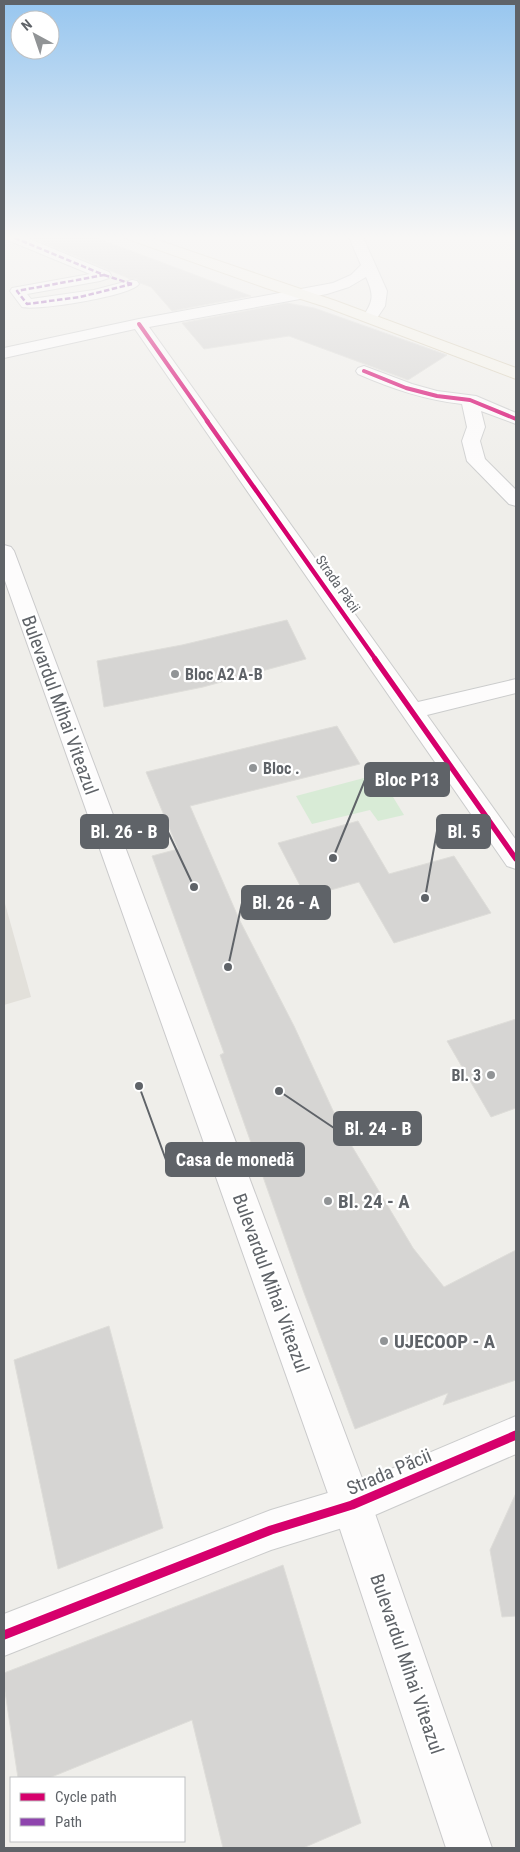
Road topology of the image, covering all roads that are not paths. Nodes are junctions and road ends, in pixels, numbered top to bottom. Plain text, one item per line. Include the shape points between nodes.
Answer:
1 (153, 321) edge
2 (379, 321) edge
3 (139, 324) junction
4 (4, 353) edge
5 (364, 371) dead end
6 (516, 374) edge
7 (470, 400) junction
8 (516, 419) edge
9 (516, 500) edge
10 (4, 551) edge
11 (516, 686) edge
12 (412, 711) junction
13 (516, 859) edge
14 (516, 1435) edge
15 (352, 1505) junction
16 (4, 1635) edge
17 (469, 1848) edge

1 - 3 street
2 - 6 main road
3 - 4 street
3 - 12 street, Strada Păcii
5 - 7 street via 406,388
7 - 8 street
7 - 9 street via 476,427 471,441 476,461
10 - 15 street, Bulevardul Mihai Viteazul
11 - 12 street
12 - 13 street, Strada Păcii
14 - 15 street, Strada Păcii
15 - 16 street, Strada Păcii via 271,1530
15 - 17 street, Bulevardul Mihai Viteazul

